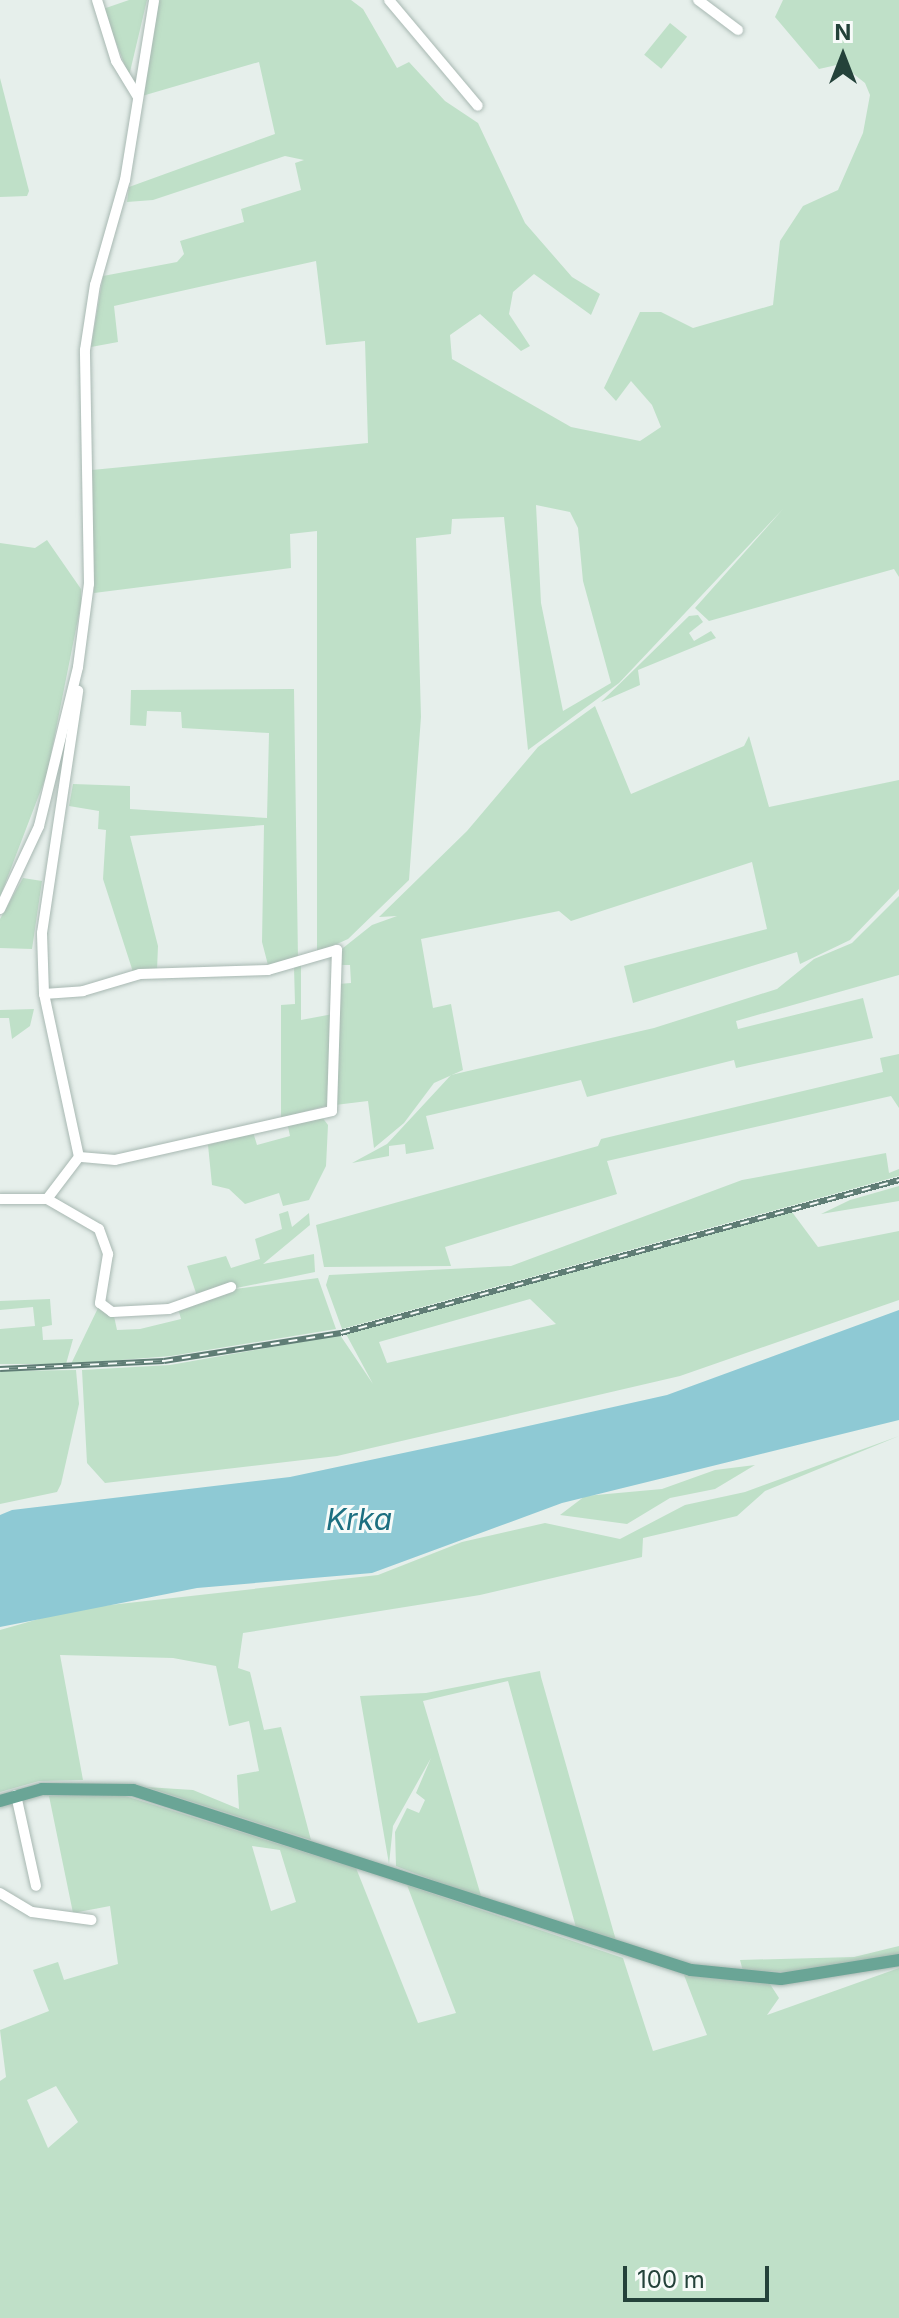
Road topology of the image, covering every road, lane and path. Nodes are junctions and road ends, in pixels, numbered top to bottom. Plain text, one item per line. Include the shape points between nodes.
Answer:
1 (97, 0) edge
2 (154, 0) edge
3 (389, 0) edge
4 (698, 0) edge
5 (738, 30) dead end
6 (138, 97) junction
7 (478, 106) dead end
8 (78, 667) junction
9 (0, 909) edge
10 (44, 994) junction
11 (79, 1157) junction
12 (0, 1199) edge
13 (47, 1199) junction
14 (231, 1287) dead end
15 (16, 1795) junction
16 (0, 1801) edge
17 (36, 1886) dead end
18 (0, 1893) edge
19 (91, 1920) dead end
20 (899, 1960) edge

1 - 6 street via 116,61
2 - 6 street
3 - 7 street
4 - 5 street
6 - 8 street via 85,350 89,569
8 - 9 street via 39,826
8 - 10 street via 78,717 42,933
10 - 11 street
10 - 11 street via 83,991 140,974 268,970 337,950 332,1111 142,1156
11 - 13 street
12 - 13 street
13 - 14 street via 99,1229 108,1254 99,1297 105,1310 149,1313
15 - 16 main road
15 - 17 street
15 - 20 main road via 98,1787 176,1800 691,1970 781,1979
18 - 19 street via 32,1912

